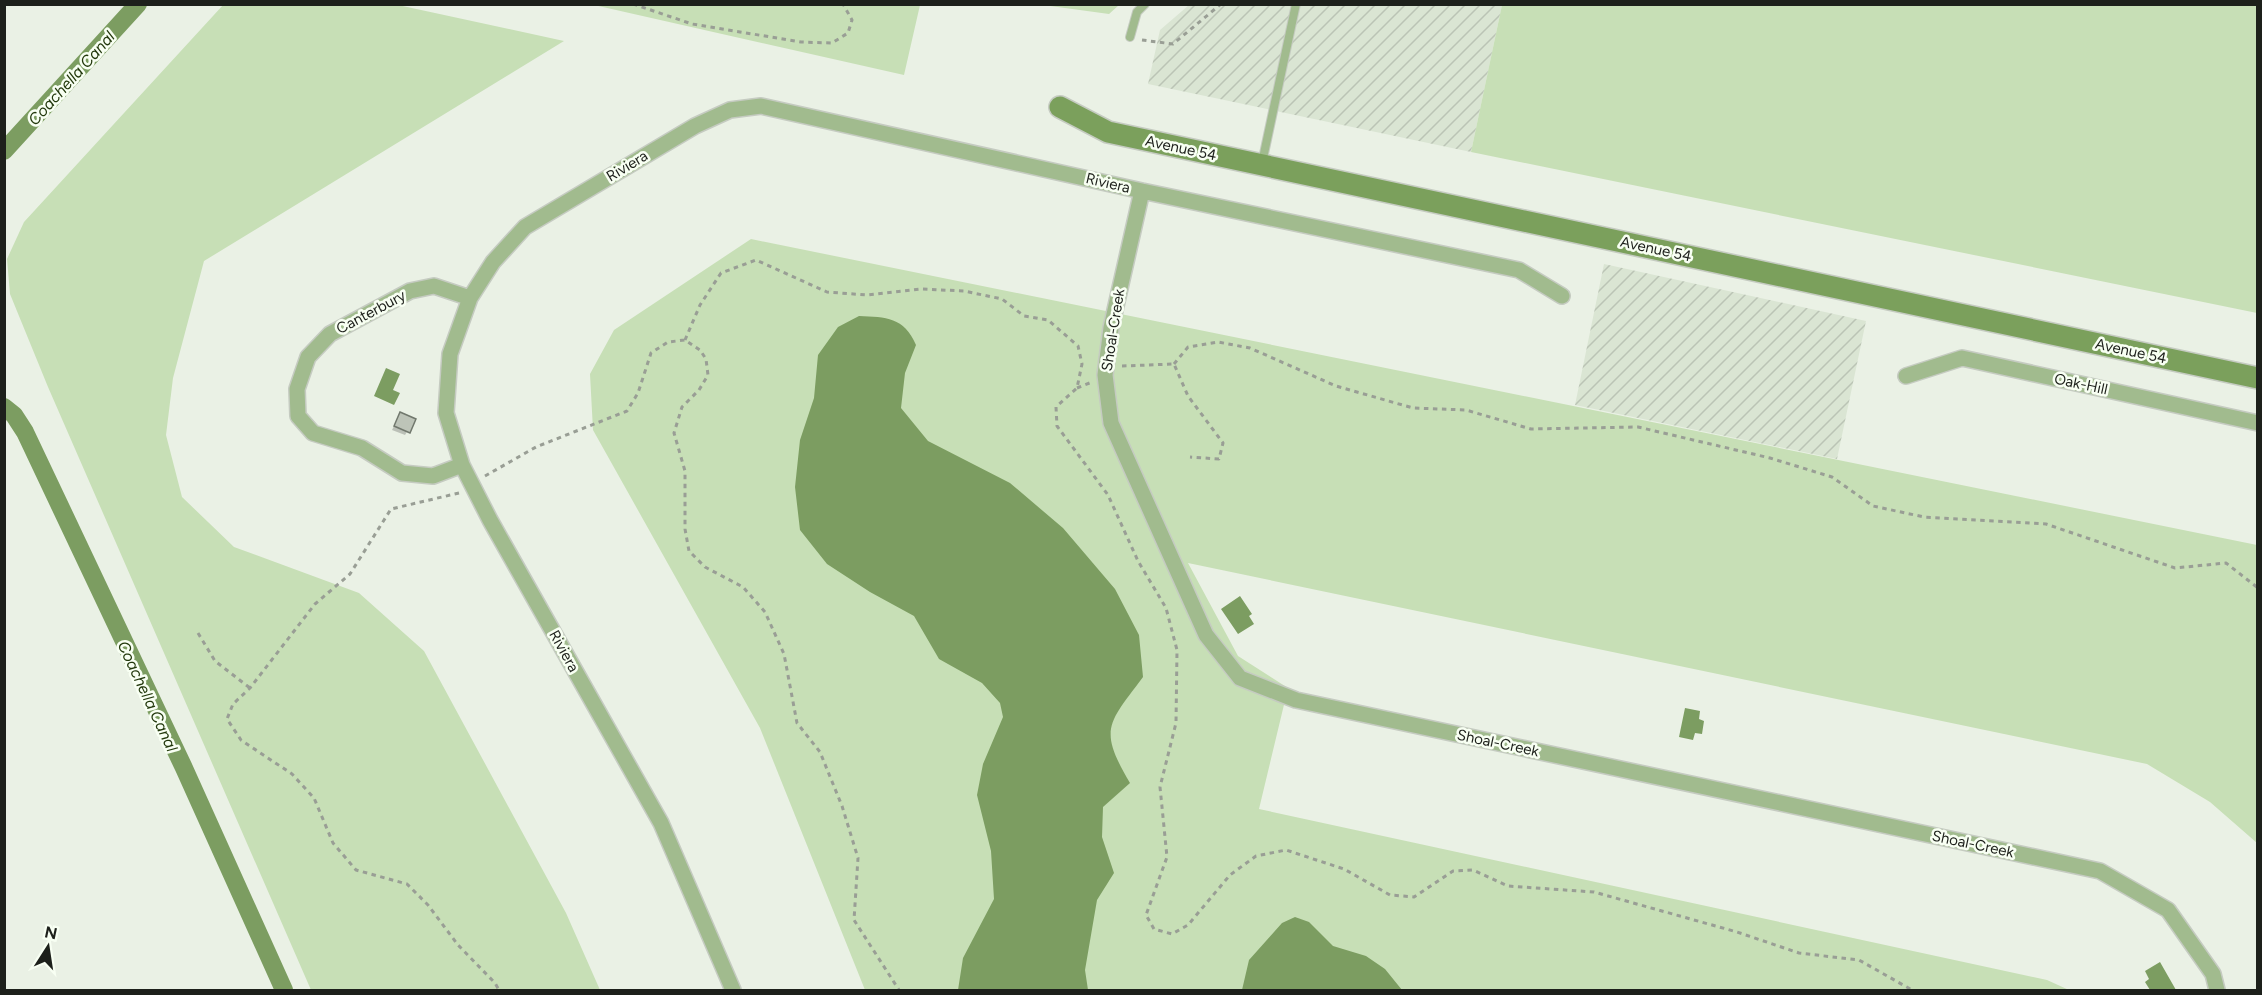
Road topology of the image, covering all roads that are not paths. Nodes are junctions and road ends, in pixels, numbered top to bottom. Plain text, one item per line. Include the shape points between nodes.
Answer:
1 (1145, 4) edge
2 (1296, 4) edge
3 (1130, 37) road end
4 (1060, 107) dead end
5 (1262, 165) junction
6 (1142, 191) junction
7 (1562, 296) dead end
8 (470, 298) junction
9 (1906, 376) dead end
10 (2258, 378) edge
11 (2258, 423) edge
12 (462, 465) junction
13 (733, 990) edge
14 (2217, 990) edge

1 - 3 lane via 1137,12
2 - 5 lane
4 - 5 street, Avenue 54 via 1108,132
5 - 10 street, Avenue 54
6 - 7 street, Riviera via 1519,270
6 - 8 street, Riviera via 761,106 730,110 695,126 525,227 493,262
6 - 14 street, Shoal-Creek via 1111,328 1105,375 1111,423 1206,635 1240,678 1296,700 2100,871 2168,910 2213,974
8 - 12 street, Riviera via 450,354 446,413
8 - 12 street, Canterbury via 434,286 410,291 330,334 308,357 297,389 298,416 313,433 362,448 402,473 433,477
9 - 11 street, Oak-Hill via 1962,358
12 - 13 street, Riviera via 661,823

